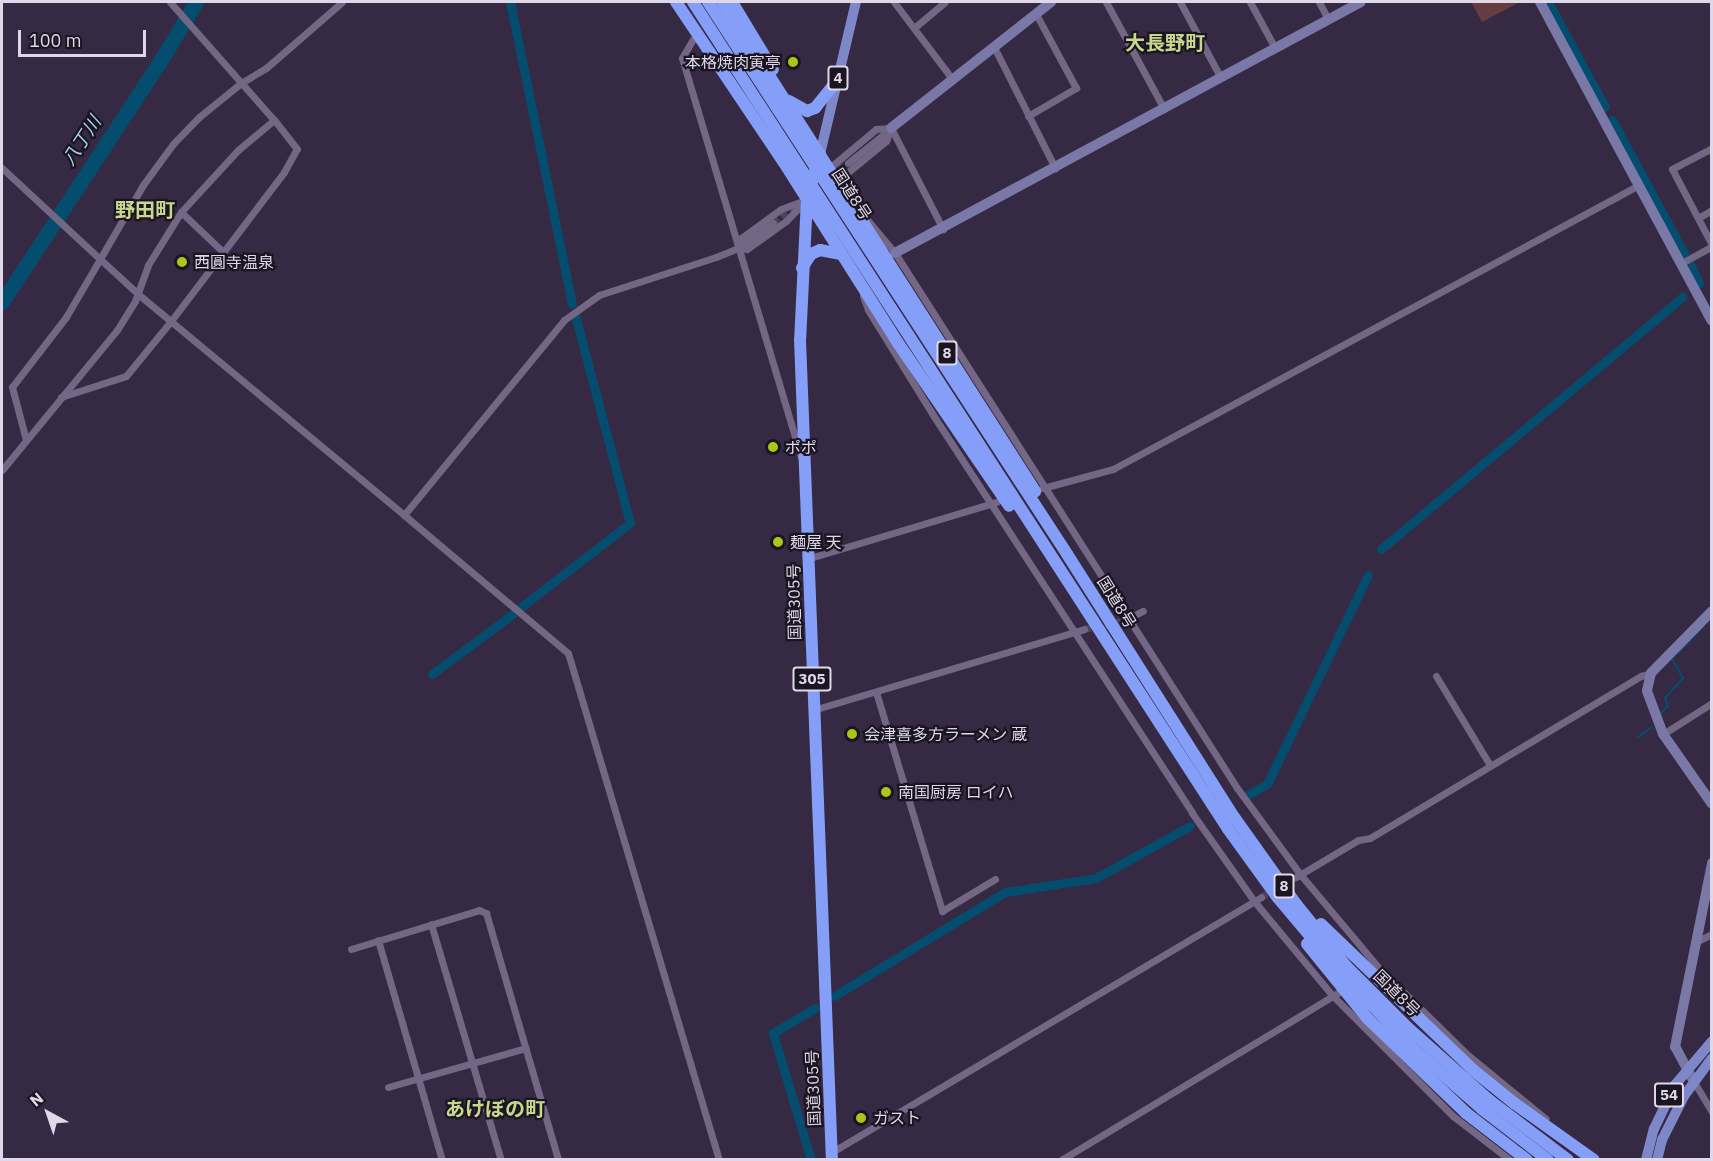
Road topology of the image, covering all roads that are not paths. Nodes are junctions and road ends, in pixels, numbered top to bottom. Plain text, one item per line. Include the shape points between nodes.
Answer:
1 (170, 2) edge
2 (342, 2) edge
3 (668, 2) edge
4 (676, 2) edge
5 (693, 2) edge
6 (708, 2) edge
7 (722, 2) edge
8 (732, 2) edge
9 (856, 2) edge
10 (894, 2) edge
11 (945, 2) edge
12 (1051, 2) edge
13 (1106, 2) edge
14 (1180, 2) edge
15 (1250, 2) edge
16 (1319, 2) edge
17 (1361, 2) edge
18 (1540, 2) edge
19 (1036, 14) junction
20 (1328, 19) junction
21 (914, 27) junction
22 (693, 39) junction
23 (994, 46) junction
24 (1275, 48) junction
25 (1221, 78) junction
26 (953, 80) junction
27 (837, 81) junction
28 (241, 83) junction
29 (755, 86) junction
30 (779, 90) junction
31 (1164, 109) junction
32 (1029, 116) junction
33 (274, 120) junction
34 (891, 128) junction
35 (1712, 148) edge
36 (820, 154) junction
37 (783, 161) junction
38 (848, 163) tunnel mouth
39 (829, 167) junction
40 (2, 168) edge
41 (1055, 168) junction
42 (838, 181) junction
43 (1639, 185) junction
44 (807, 199) junction
45 (854, 206) junction
46 (1712, 210) edge
47 (181, 212) junction
48 (1698, 218) junction
49 (772, 223) tunnel mouth
50 (943, 228) junction
51 (1712, 245) edge
52 (738, 248) junction
53 (222, 251) junction
54 (895, 254) junction
55 (840, 255) junction
56 (100, 259) junction
57 (1680, 264) junction
58 (802, 268) junction
59 (860, 285) junction
60 (138, 294) junction
61 (171, 321) junction
62 (1712, 321) edge
63 (62, 397) junction
64 (26, 440) junction
65 (805, 469) junction
66 (2, 470) edge
67 (1043, 489) junction
68 (994, 503) junction
69 (404, 514) junction
70 (1067, 554) junction
71 (810, 558) junction
72 (1064, 575) junction
73 (1143, 611) dead end
74 (1712, 611) edge
75 (1128, 618) junction
76 (1084, 628) tunnel mouth
77 (1075, 632) junction
78 (1651, 673) junction
79 (1436, 676) dead end
80 (876, 692) junction
81 (1712, 703) edge
82 (813, 711) junction
83 (1663, 734) junction
84 (1490, 765) junction
85 (1712, 804) edge
86 (1712, 863) edge
87 (1298, 875) junction
88 (995, 879) dead end
89 (1281, 882) junction
90 (1278, 898) junction
91 (1257, 899) junction
92 (431, 924) junction
93 (1712, 934) edge
94 (378, 940) junction
95 (1694, 943) junction
96 (351, 949) dead end
97 (1341, 992) dead end
98 (1333, 996) junction
99 (1712, 1041) edge
100 (526, 1048) junction
101 (1712, 1058) edge
102 (473, 1063) junction
103 (1686, 1069) junction
104 (418, 1079) junction
105 (1694, 1082) junction
106 (388, 1087) dead end
107 (1712, 1112) edge
108 (1570, 1144) junction
109 (832, 1156) edge
110 (442, 1160) edge
111 (501, 1160) edge
112 (558, 1160) edge
113 (720, 1160) edge
114 (1061, 1160) edge
115 (1510, 1160) edge
116 (1527, 1160) edge
117 (1548, 1160) edge
118 (1568, 1160) edge
119 (1594, 1160) edge
120 (1646, 1160) edge
121 (1657, 1160) edge

1 - 28 street
2 - 28 street via 266,68
3 - 22 highway
4 - 37 highway, 8
5 - 29 highway, 国道8号 / 8
6 - 29 highway, 国道8号 / 8
7 - 30 highway, 8
8 - 30 highway via 772,66
9 - 27 main road, 4
10 - 21 street
11 - 21 street
12 - 19 street
13 - 31 street
14 - 25 street
15 - 24 street
16 - 20 street
17 - 20 street
18 - 43 street
19 - 23 street
19 - 32 street via 1077,88
20 - 24 street
21 - 26 street
22 - 37 highway via 762,145
22 - 52 street via 682,58
23 - 26 street
23 - 32 street
24 - 25 street
25 - 31 street
26 - 34 street
27 - 30 highway via 815,108 807,111 796,107
27 - 36 main road, 4
28 - 33 street
28 - 56 street via 173,144 143,184
29 - 70 highway, 国道8号 / 8
29 - 72 highway, 国道8号 / 8 via 907,334
30 - 36 highway, 8
31 - 41 street
32 - 41 street
33 - 47 street via 238,150
33 - 53 street via 297,149 284,172
34 - 38 street
34 - 39 street via 876,129
34 - 42 street via 886,141
34 - 50 street
35 - 48 street via 1672,170
36 - 39 highway, 8
36 - 44 highway, 国道305号 / 305
37 - 44 highway, 8
39 - 42 highway, 8
39 - 44 street
40 - 56 street
41 - 50 street
42 - 44 street
42 - 45 highway, 8
43 - 57 street
43 - 67 street via 1113,469
44 - 52 street via 778,227 747,249
44 - 52 street via 781,209 741,238
44 - 55 highway, 8
44 - 58 highway, 国道305号 / 305
45 - 54 street
45 - 70 highway, 8 via 1066,539
46 - 48 street
47 - 53 street
47 - 60 street via 148,265
48 - 51 street
49 - 52 street
50 - 54 street
51 - 57 street
52 - 65 street
52 - 69 street via 598,295 564,320
53 - 61 street
54 - 67 street
55 - 58 highway via 820,250 811,254
55 - 59 highway, 8
56 - 60 street
56 - 64 street via 66,316 12,387
57 - 62 street
58 - 65 highway, 国道305号 / 305 via 800,339
59 - 68 street via 868,310
59 - 72 highway, 8 via 993,483
60 - 61 street
60 - 63 street via 117,330
61 - 63 street via 126,376
61 - 69 street
63 - 64 street
64 - 66 street
65 - 71 highway, 国道305号 / 305
67 - 75 street
68 - 71 street
68 - 77 street
69 - 113 street via 568,653
70 - 89 highway, 国道8号 / 8 via 1234,817
71 - 82 highway, 国道305号 / 305
72 - 90 highway, 国道8号 / 8 via 1228,829
73 - 75 street
74 - 78 street
75 - 87 street
76 - 77 street
77 - 80 street
77 - 91 street via 1192,813
78 - 83 street via 1647,691
78 - 84 street
79 - 84 street
80 - 82 street
80 - 88 street via 942,911
81 - 83 street
82 - 109 highway, 国道305号 / 305 via 821,828
83 - 85 street
84 - 87 street via 1370,838 1358,840
86 - 95 street
87 - 108 street via 1377,969 1469,1056 1561,1130
89 - 108 highway, 8 via 1456,1055
89 - 118 highway, 国道8号 / 8 via 1346,966 1399,1019 1471,1085
90 - 116 highway, 8 via 1283,915 1368,1019 1466,1113
90 - 117 highway, 国道8号 / 8 via 1342,974 1415,1050
91 - 98 street
91 - 109 street
92 - 94 street
92 - 100 street via 478,910 486,913
92 - 102 street
93 - 95 street
94 - 96 street
94 - 104 street
95 - 103 street via 1675,1047
97 - 98 street
98 - 114 street
98 - 115 street via 1453,1116
99 - 103 main road, 54
100 - 102 street
100 - 112 street
101 - 105 main road, 54
102 - 104 street
102 - 111 street
103 - 105 street
103 - 120 main road, 54 via 1663,1106
104 - 106 street
104 - 110 street
105 - 107 street
105 - 121 main road, 54 via 1662,1140
108 - 119 highway, 8

